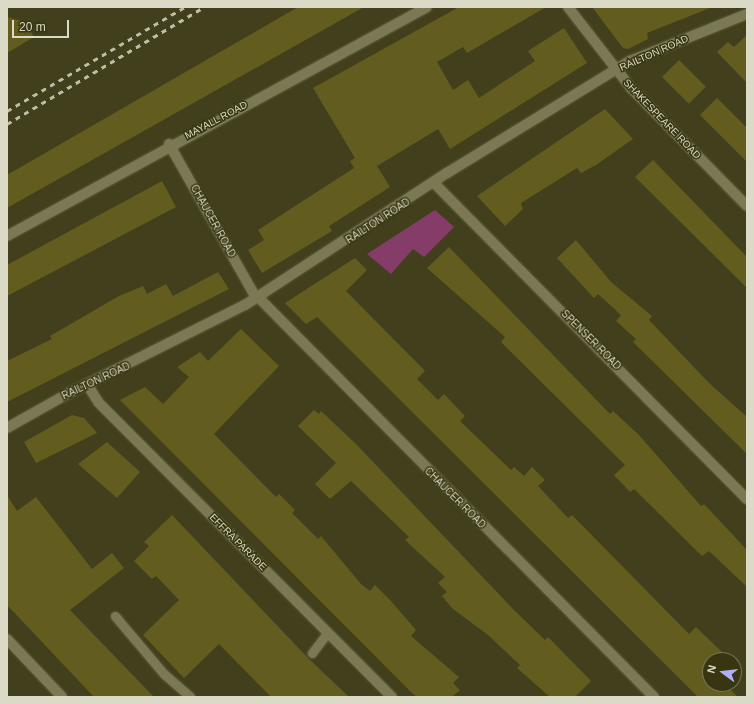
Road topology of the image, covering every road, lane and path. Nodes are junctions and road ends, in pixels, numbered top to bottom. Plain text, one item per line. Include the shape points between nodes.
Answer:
1 (427, 7) edge
2 (568, 7) edge
3 (747, 14) edge
4 (616, 69) junction
5 (169, 144) junction
6 (434, 183) junction
7 (747, 206) edge
8 (7, 236) edge
9 (257, 298) junction
10 (87, 384) junction
11 (7, 428) edge
12 (747, 498) edge
13 (115, 616) dead end
14 (328, 632) junction
15 (7, 639) edge
16 (312, 653) dead end
17 (62, 697) edge
18 (190, 697) edge
19 (392, 697) edge
20 (654, 697) edge

1 - 5 street, MAYALL ROAD
2 - 4 street, SHAKESPEARE ROAD
3 - 4 street, RAILTON ROAD
4 - 6 street, RAILTON ROAD
4 - 7 street, SHAKESPEARE ROAD
5 - 8 street, MAYALL ROAD
5 - 9 street, CHAUCER ROAD
6 - 9 street, RAILTON ROAD
6 - 12 street, SPENSER ROAD
9 - 10 street, RAILTON ROAD via 155,353
9 - 20 street, CHAUCER ROAD
10 - 11 street, RAILTON ROAD
10 - 14 street, EFFRA PARADE via 99,403
13 - 18 lane via 164,674
14 - 16 lane
14 - 19 street, EFFRA PARADE
15 - 17 street

